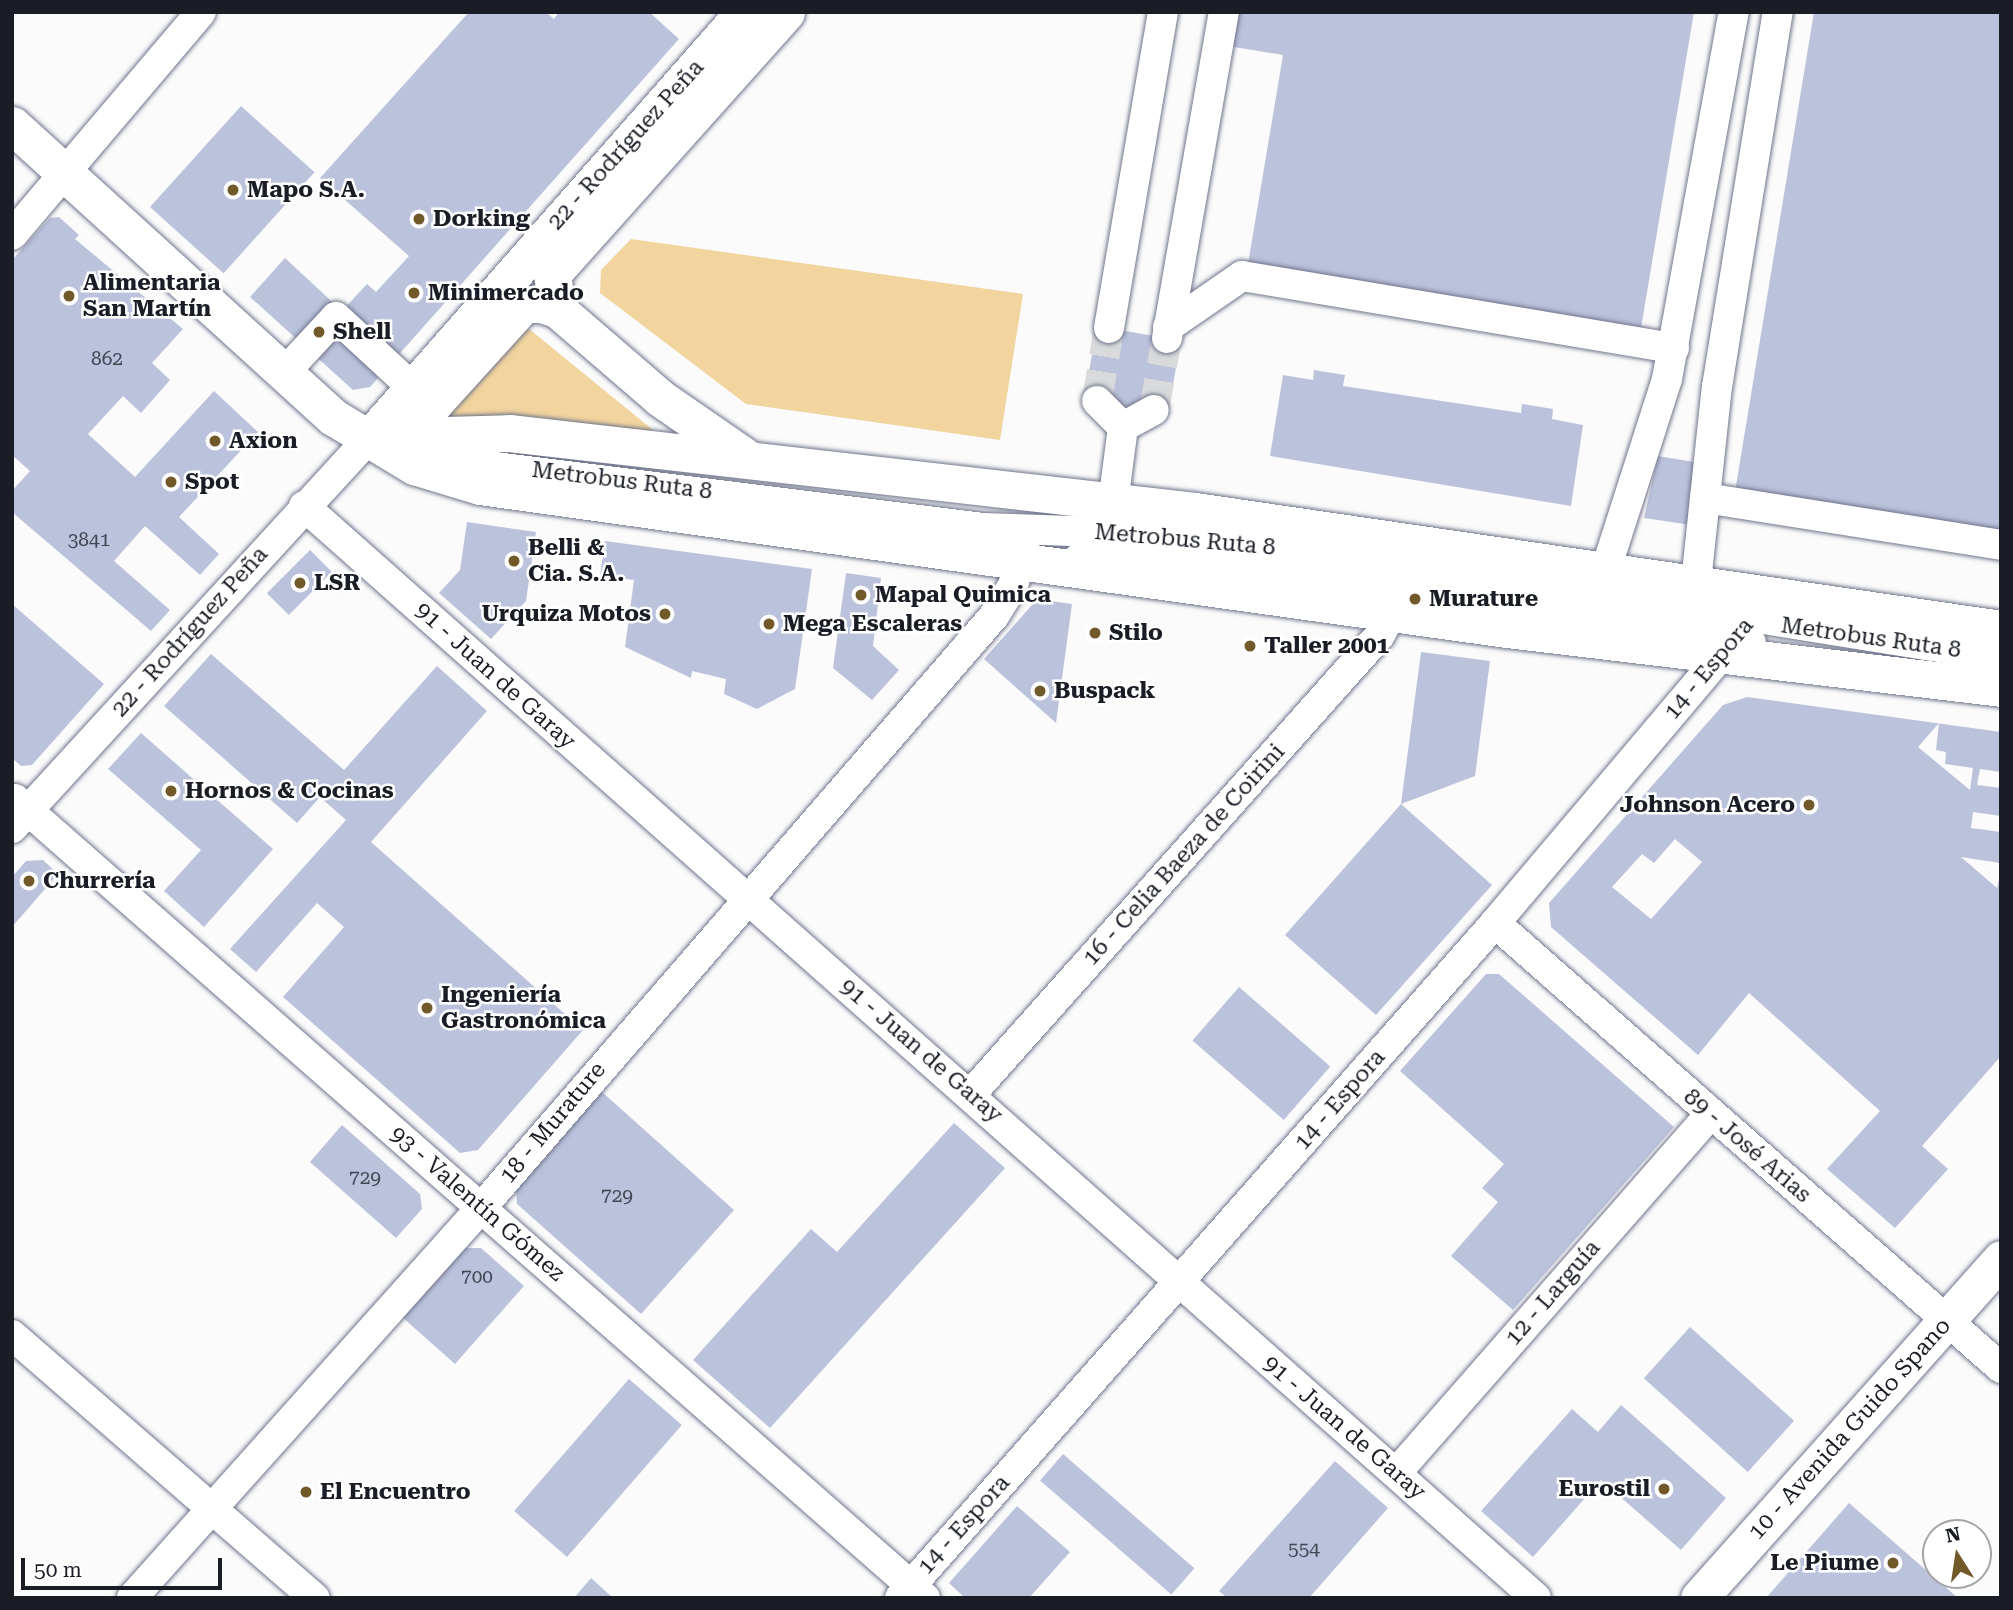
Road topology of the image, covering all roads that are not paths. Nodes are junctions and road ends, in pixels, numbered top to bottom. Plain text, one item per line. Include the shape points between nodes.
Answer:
1 (201, 12) edge
2 (744, 12) edge
3 (786, 12) edge
4 (1163, 12) edge
5 (1224, 12) edge
6 (1734, 12) edge
7 (1779, 12) edge
8 (12, 125) edge
9 (66, 172) junction
10 (12, 235) edge
11 (540, 307) junction
12 (1109, 328) tunnel mouth
13 (1674, 348) junction
14 (284, 373) junction
15 (413, 388) junction
16 (1097, 401) dead end
17 (1154, 410) dead end
18 (1123, 427) junction
19 (370, 437) junction
20 (750, 460) junction
21 (1705, 498) junction
22 (1113, 503) junction
23 (304, 506) junction
24 (1026, 527) junction
25 (2001, 545) edge
26 (1606, 569) junction
27 (1696, 582) junction
28 (1392, 612) junction
29 (1744, 627) junction
30 (2001, 629) edge
31 (2001, 657) edge
32 (2001, 688) edge
33 (18, 812) edge
34 (745, 897) junction
35 (1495, 923) junction
36 (971, 1094) junction
37 (1710, 1114) junction
38 (482, 1207) junction
39 (2001, 1259) edge
40 (1177, 1284) junction
41 (1946, 1321) junction
42 (12, 1335) edge
43 (2001, 1368) edge
44 (1397, 1472) junction
45 (214, 1508) junction
46 (912, 1594) edge
47 (132, 1598) edge
48 (315, 1598) edge
49 (1536, 1598) edge
50 (1699, 1598) edge

1 - 9 street
2 - 15 main road, 22 - Rodríguez Peña
3 - 11 main road, 22 - Rodríguez Peña via 552,274
4 - 12 street
5 - 13 street via 1167,333 1242,276
6 - 13 street
7 - 21 street via 1717,387
8 - 9 main road
9 - 10 street
9 - 14 main road
11 - 19 main road, 22 - Rodríguez Peña via 435,402
11 - 20 main road
13 - 26 street
14 - 15 street via 336,317
14 - 19 main road via 332,417
15 - 19 main road, 22 - Rodríguez Peña
16 - 18 street
17 - 18 street
18 - 22 street
19 - 20 main road via 485,431
19 - 23 street, 22 - Rodríguez Peña
19 - 24 main road via 414,466 480,486
20 - 24 main road
21 - 25 street
21 - 27 street
22 - 24 main road
22 - 26 main road
23 - 33 street, 22 - Rodríguez Peña
23 - 34 street, 91 - Juan de Garay
24 - 28 main road
24 - 29 street, Metrobus Ruta 8 via 1189,558
24 - 34 street, 18 - Murature via 994,616
26 - 27 main road
27 - 29 main road
28 - 29 main road
28 - 36 street, 16 - Celia Baeza de Coirini via 1380,635
29 - 30 main road
29 - 31 street, Metrobus Ruta 8
29 - 32 main road via 1888,671
29 - 35 street, 14 - Espora
33 - 38 street, 93 - Valentín Gómez
34 - 36 street, 91 - Juan de Garay
34 - 38 street, 18 - Murature
35 - 37 street, 89 - José Arias
35 - 40 street, 14 - Espora
36 - 40 street, 91 - Juan de Garay
37 - 41 street, 89 - José Arias
37 - 44 street, 12 - Larguía
38 - 45 street, 18 - Murature
38 - 46 street, 93 - Valentín Gómez
39 - 41 main road, 10 - Avenida Guido Spano
40 - 44 street, 91 - Juan de Garay
40 - 46 street, 14 - Espora
41 - 43 street, 89 - José Arias
41 - 50 main road, 10 - Avenida Guido Spano
42 - 45 street
44 - 49 street, 91 - Juan de Garay
45 - 47 street, 18 - Murature
45 - 48 street

